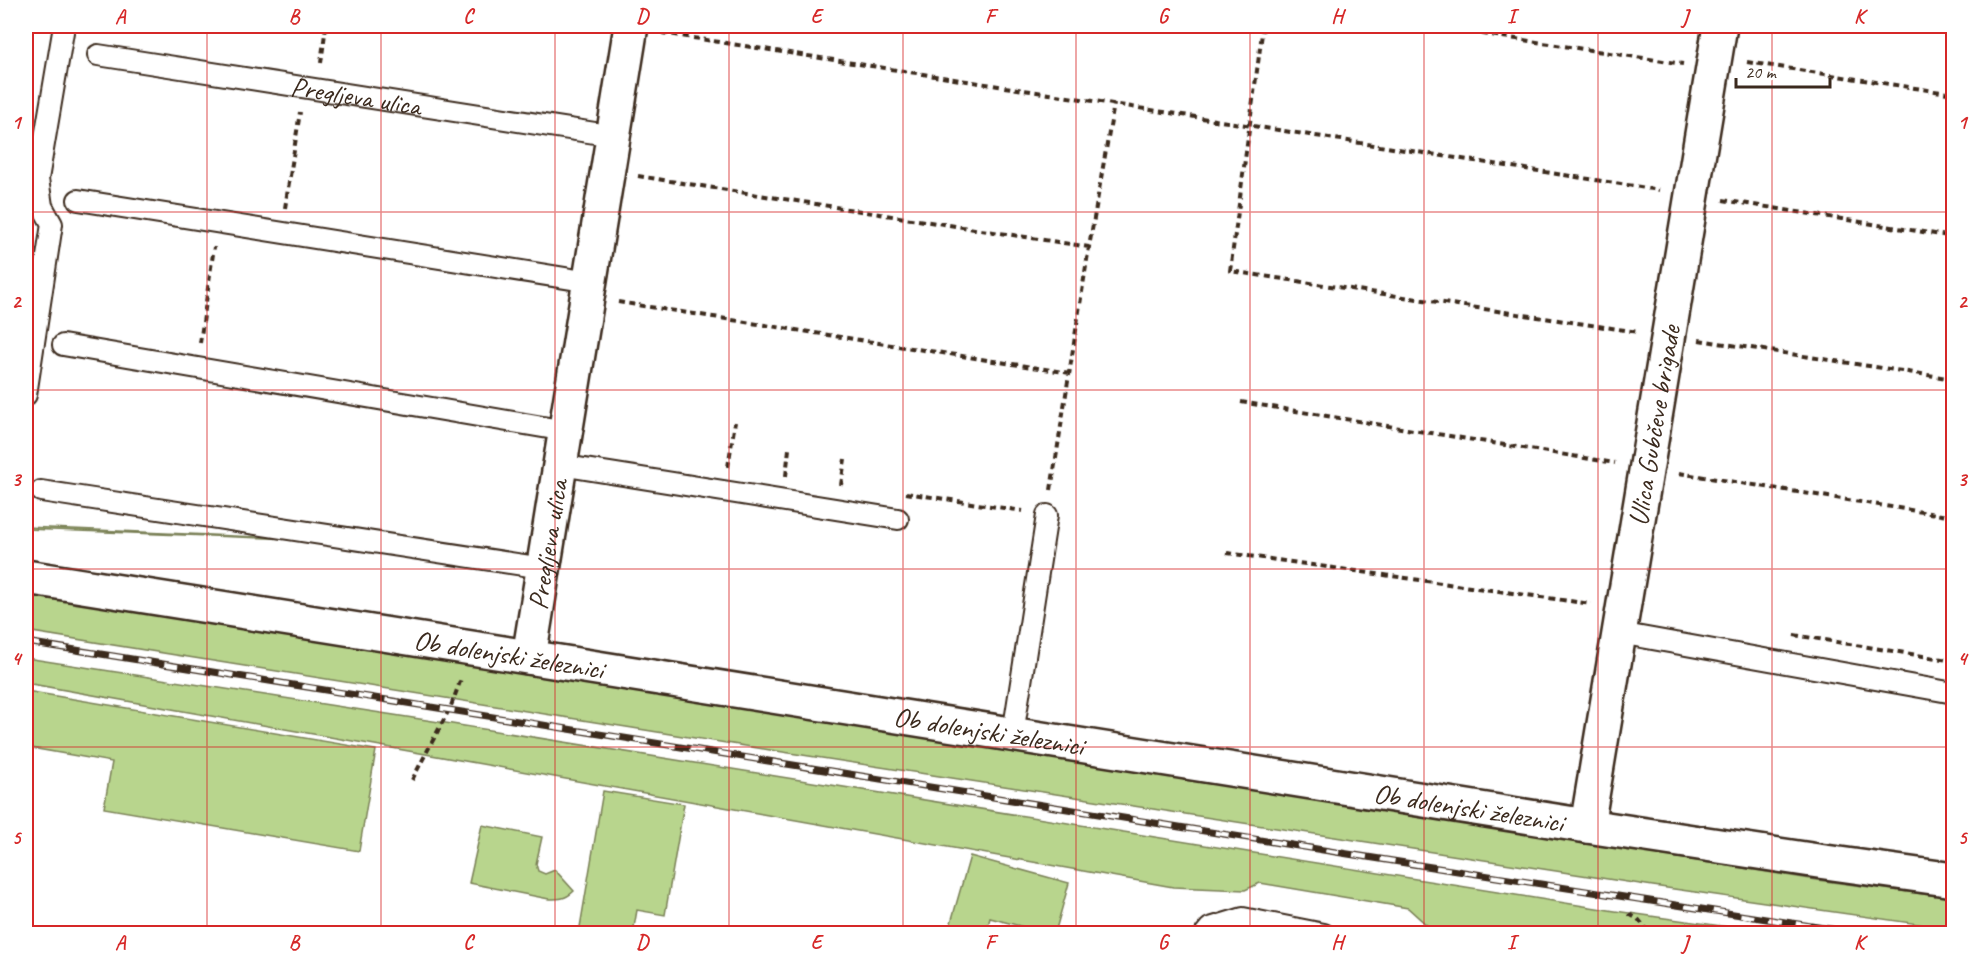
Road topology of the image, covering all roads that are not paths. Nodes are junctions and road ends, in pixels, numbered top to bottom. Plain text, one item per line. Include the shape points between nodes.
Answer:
1 (64, 26) edge
2 (1720, 26) edge
3 (631, 27) edge
4 (98, 55) dead end
5 (614, 136) junction
6 (78, 200) dead end
7 (589, 289) junction
8 (63, 345) dead end
9 (26, 395) edge
10 (566, 431) junction
11 (560, 465) junction
12 (41, 491) dead end
13 (1047, 515) road end
14 (898, 519) dead end
15 (543, 568) junction
16 (26, 577) edge
17 (1619, 633) junction
18 (530, 657) junction
19 (1953, 693) edge
20 (1013, 734) junction
21 (1587, 826) junction
22 (1953, 880) edge
23 (1205, 933) edge
24 (1324, 933) edge

1 - 9 lane via 38,179 42,206 52,224
2 - 17 street, Ulica Gubčeve brigade
3 - 5 street, Pregljeva ulica
4 - 5 lane, Pregljeva ulica
5 - 7 street, Pregljeva ulica
6 - 7 lane via 281,232
7 - 10 street, Pregljeva ulica
8 - 10 lane
10 - 11 street, Pregljeva ulica
11 - 14 lane
11 - 15 street, Pregljeva ulica
12 - 15 lane
13 - 20 lane
15 - 18 street, Pregljeva ulica
16 - 18 street, Ob dolenjski železnici
17 - 19 lane
17 - 21 street, Ulica Gubčeve brigade
18 - 20 street, Ob dolenjski železnici
20 - 21 street, Ob dolenjski železnici
21 - 22 street, Ob dolenjski železnici
23 - 24 lane via 1244,918

